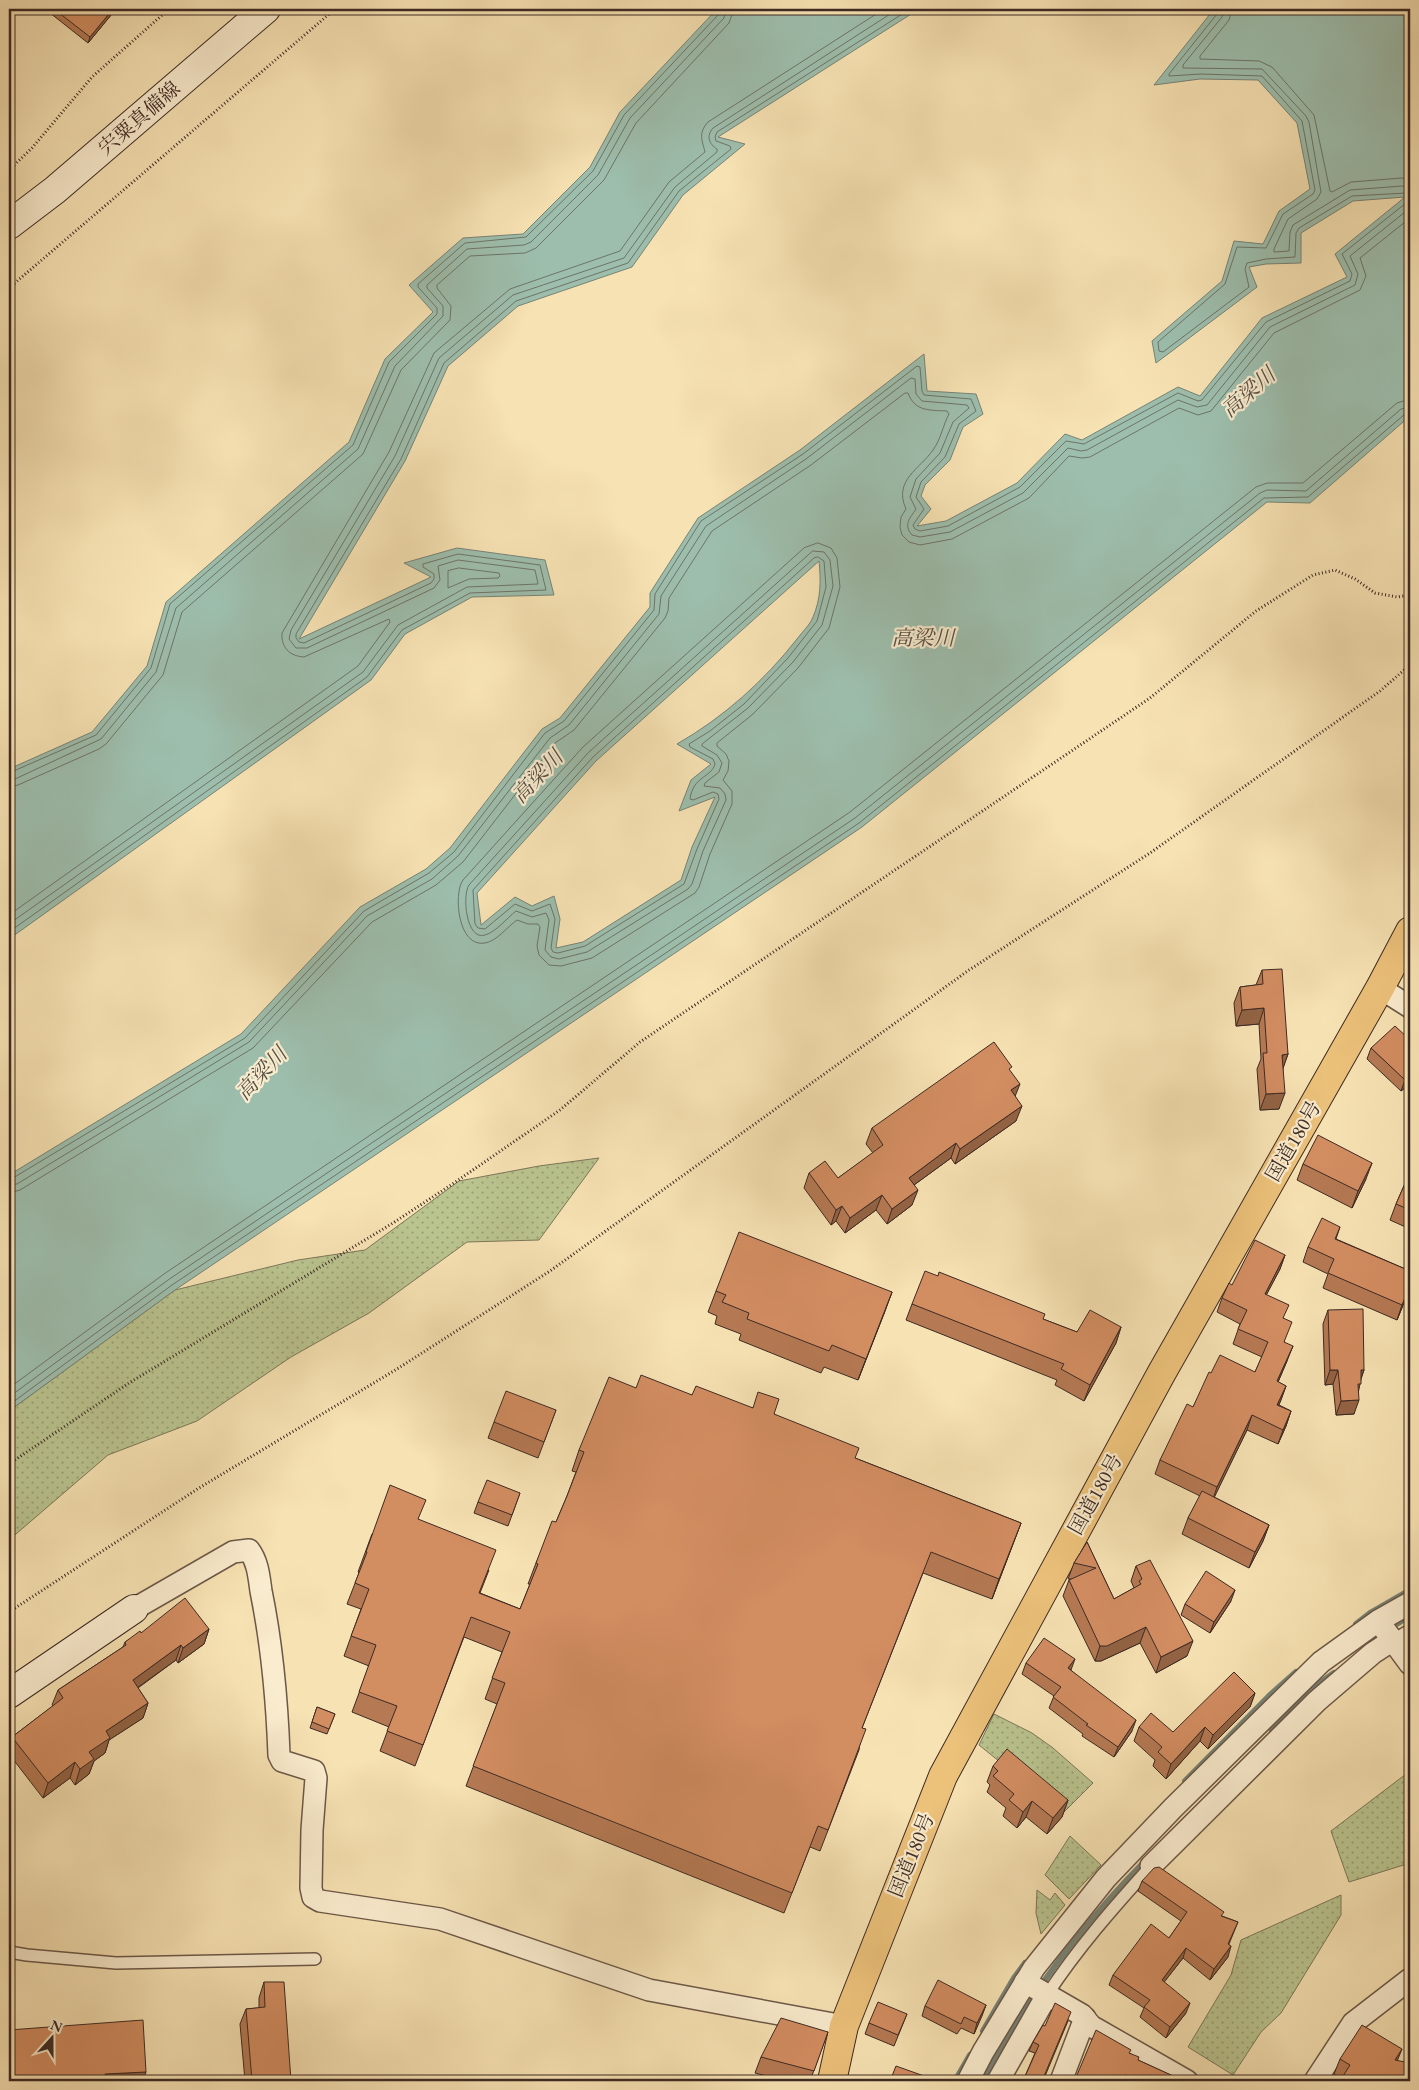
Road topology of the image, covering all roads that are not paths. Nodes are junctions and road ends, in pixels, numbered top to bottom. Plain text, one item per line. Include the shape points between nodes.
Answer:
1 (266, 9) edge
2 (9, 225) edge
3 (1410, 931) edge
4 (1380, 988) junction
5 (1410, 1007) edge
6 (1410, 1603) edge
7 (134, 1609) joint
8 (1390, 1630) edge
9 (1410, 1664) edge
10 (9, 1694) edge
11 (1151, 1866) joint
12 (9, 1952) edge
13 (315, 1959) dead end
14 (1410, 1979) edge
15 (1037, 1989) junction
16 (1085, 2018) junction
17 (844, 2026) junction
18 (832, 2081) edge
19 (968, 2081) edge
20 (998, 2081) edge
21 (1061, 2081) edge
22 (1187, 2081) edge
23 (1315, 2081) edge

1 - 2 main road, 宍粟真備線 via 55,190
3 - 4 highway, 国道180号
4 - 5 street
4 - 17 highway, 国道180号 via 1161,1374 944,1776
6 - 8 street
7 - 10 main road
7 - 17 street via 233,1552 250,1550 266,1614 278,1711 279,1755 282,1761 314,1771 316,1778 312,1830 313,1897 320,1901 440,1919 649,1990
8 - 9 street
8 - 11 street via 1373,1653 1317,1701
8 - 15 street via 1321,1662 1173,1808 1074,1916
11 - 15 lane via 1066,1965
12 - 13 lane via 116,1963
14 - 23 street via 1353,2023
15 - 16 street
15 - 19 street via 983,2052
15 - 20 street
16 - 21 street
16 - 22 street via 1091,2026
17 - 18 highway, 国道180号

